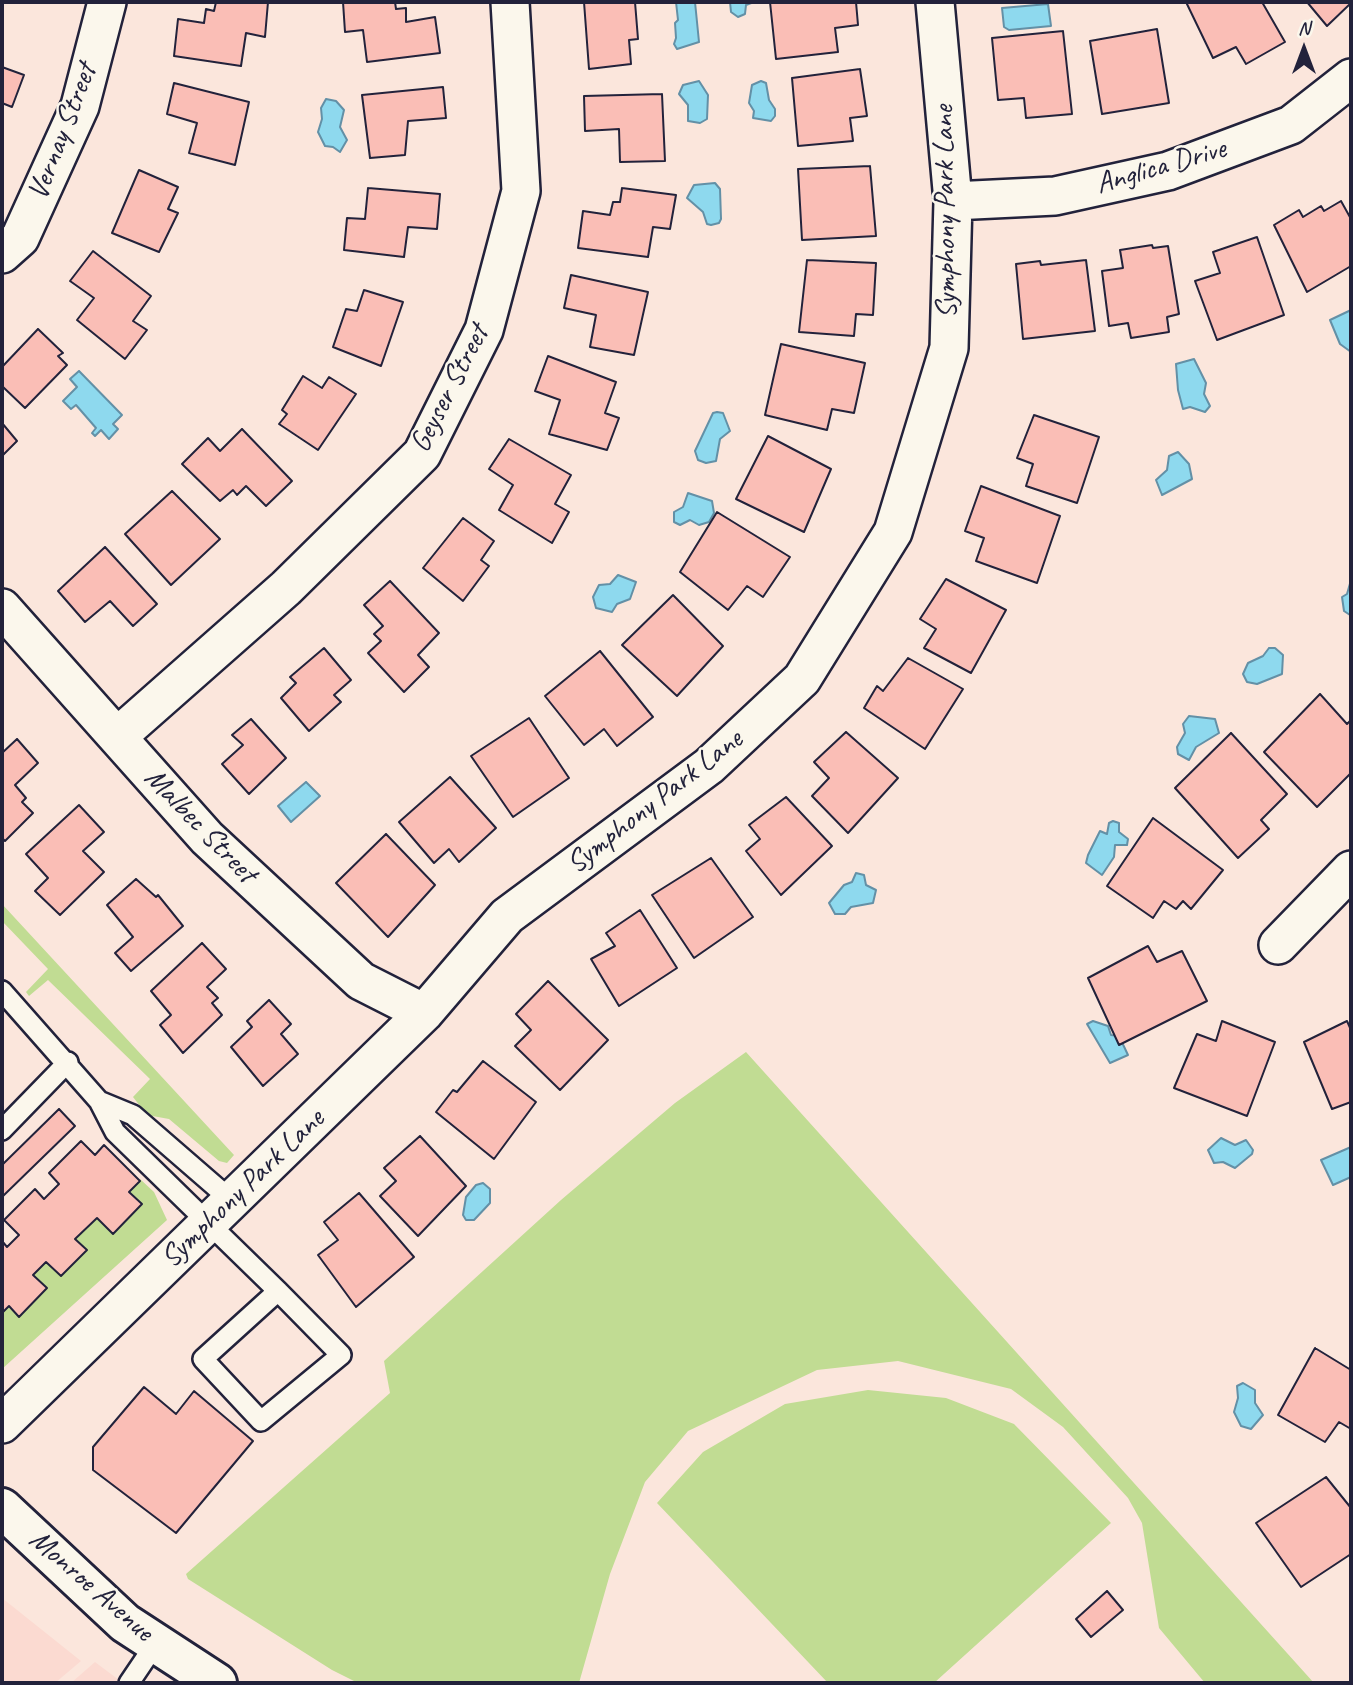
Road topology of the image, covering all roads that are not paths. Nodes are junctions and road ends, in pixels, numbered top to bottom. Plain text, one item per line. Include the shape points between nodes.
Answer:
1 (107, 2) edge
2 (510, 2) edge
3 (935, 2) edge
4 (1351, 78) edge
5 (953, 201) junction
6 (2, 254) edge
7 (2, 608) edge
8 (117, 737) junction
9 (1351, 870) edge
10 (1278, 945) dead end
11 (4, 999) edge
12 (424, 1013) junction
13 (68, 1062) junction
14 (99, 1101) junction
15 (149, 1128) junction
16 (2, 1130) edge
17 (130, 1147) junction
18 (219, 1212) junction
19 (278, 1290) junction
20 (2, 1424) edge
21 (2, 1508) edge
22 (156, 1643) junction
23 (129, 1683) edge
24 (218, 1683) edge

1 - 6 street, Vernay Street via 80,106 20,239
2 - 8 street, Geyser Street via 521,191 484,330 422,454 286,588
3 - 5 street, Symphony Park Lane
4 - 5 street, Anglica Drive via 1291,125 1168,171 1055,196
5 - 12 street, Symphony Park Lane via 949,348 893,532 802,679 709,765 507,916
7 - 8 street, Malbec Street
8 - 12 street, Malbec Street via 207,838 362,981
9 - 10 street
11 - 13 lane
12 - 18 street, Symphony Park Lane
13 - 14 lane
13 - 16 lane
14 - 15 lane via 133,1115
14 - 17 lane via 115,1132
15 - 17 lane
15 - 18 lane
17 - 18 lane
18 - 19 lane
18 - 20 street, Symphony Park Lane
19 - 19 lane via 341,1355 261,1421 203,1359
21 - 22 street, Monroe Avenue via 125,1623
22 - 23 lane
22 - 24 street, Monroe Avenue

